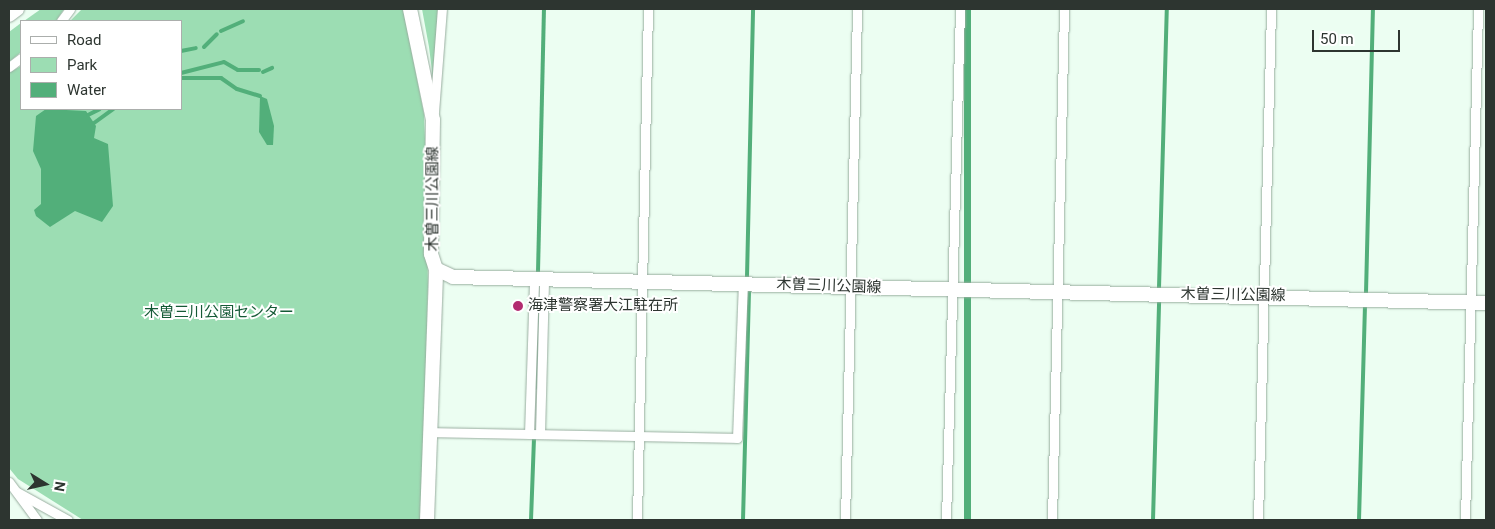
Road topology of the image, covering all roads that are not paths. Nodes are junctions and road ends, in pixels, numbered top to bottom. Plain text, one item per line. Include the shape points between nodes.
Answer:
1 (16, 9) edge
2 (70, 9) edge
3 (410, 9) edge
4 (442, 9) edge
5 (648, 9) edge
6 (858, 9) edge
7 (960, 9) edge
8 (1064, 9) edge
9 (1271, 9) edge
10 (1478, 9) edge
11 (9, 15) edge
12 (62, 20) edge
13 (20, 59) edge
14 (9, 67) edge
15 (433, 120) junction
16 (436, 269) junction
17 (539, 280) junction
18 (643, 283) junction
19 (743, 284) junction
20 (851, 286) junction
21 (952, 289) junction
22 (1058, 292) junction
23 (1264, 296) junction
24 (1471, 302) junction
25 (1486, 303) edge
26 (429, 432) junction
27 (529, 434) junction
28 (540, 434) junction
29 (639, 436) junction
30 (9, 482) edge
31 (17, 492) junction
32 (37, 520) edge
33 (68, 520) edge
34 (427, 520) edge
35 (637, 520) edge
36 (845, 520) edge
37 (946, 520) edge
38 (1052, 520) edge
39 (1258, 520) edge
40 (1465, 520) edge

1 - 11 main road
2 - 12 street
3 - 15 main road, 木曽三川公園線
4 - 15 street
5 - 18 street
6 - 20 street
7 - 21 street
8 - 22 street
9 - 23 street
10 - 24 street
13 - 14 street
15 - 16 main road, 木曽三川公園線 via 431,254
16 - 17 main road, 木曽三川公園線 via 453,277
16 - 26 main road
17 - 18 main road, 木曽三川公園線
17 - 27 street
17 - 28 street
18 - 19 main road, 木曽三川公園線
18 - 29 street
19 - 20 main road, 木曽三川公園線
19 - 29 street via 737,438
20 - 21 main road, 木曽三川公園線
20 - 36 street
21 - 22 main road, 木曽三川公園線
21 - 37 street
22 - 23 main road, 木曽三川公園線
22 - 38 street
23 - 24 main road, 木曽三川公園線
23 - 39 street
24 - 25 main road, 木曽三川公園線
24 - 40 street
26 - 27 street
26 - 34 main road
27 - 28 street
28 - 29 street
29 - 35 street
30 - 31 street
31 - 32 street
31 - 33 street

